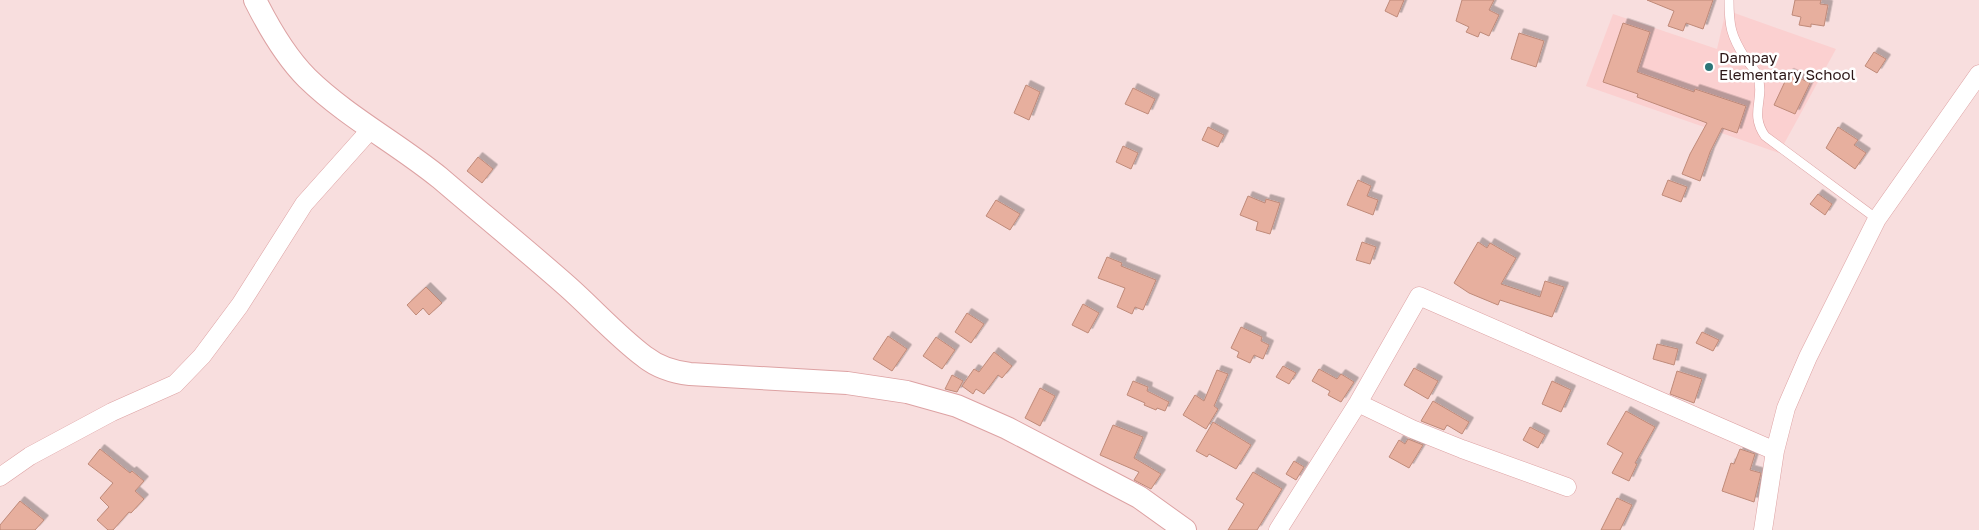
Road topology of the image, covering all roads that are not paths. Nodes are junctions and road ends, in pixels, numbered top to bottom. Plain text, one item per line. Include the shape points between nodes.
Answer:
1 (255, 0) edge
2 (1729, 0) edge
3 (1979, 74) edge
4 (371, 129) junction
5 (1877, 219) junction
6 (1358, 403) junction
7 (1775, 451) junction
8 (0, 477) edge
9 (1567, 487) dead end
10 (1185, 530) edge
11 (1278, 530) edge
12 (1764, 530) edge

1 - 4 street via 286,54 305,76
2 - 5 lane via 1729,23 1734,42 1758,76 1757,117 1765,136
3 - 5 street
4 - 8 street via 304,204 240,305 202,356 174,384 112,412 30,456
4 - 10 street via 438,177 568,286 645,357 661,367 690,374 847,383 907,392 957,406 1007,428 1140,497
5 - 7 street via 1808,356 1786,408
6 - 7 street via 1419,296
6 - 9 street via 1453,446
6 - 11 street
7 - 12 street

